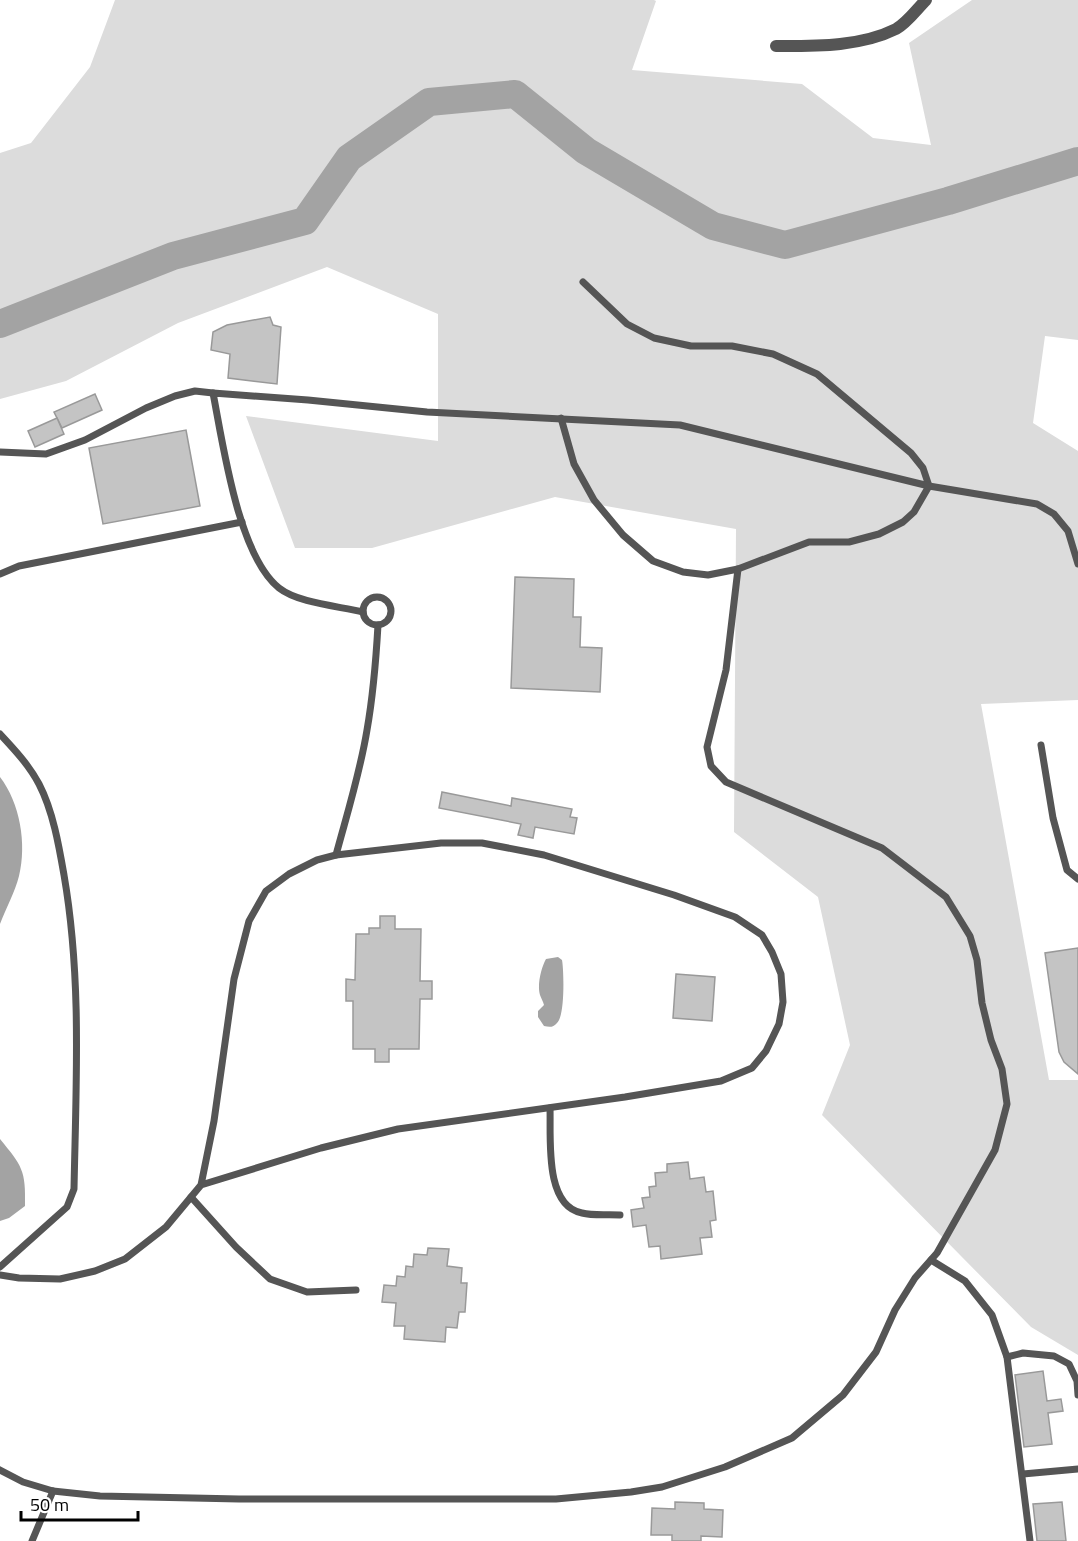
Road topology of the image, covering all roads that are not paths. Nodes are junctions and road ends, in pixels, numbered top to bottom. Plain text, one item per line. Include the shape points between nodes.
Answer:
1 (926, 0) edge
2 (776, 46) dead end
3 (583, 282) dead end
4 (213, 393) junction
5 (561, 418) junction
6 (0, 452) edge
7 (929, 486) junction
8 (242, 522) junction
9 (1078, 564) edge
10 (738, 569) junction
11 (0, 574) edge
12 (363, 612) junction
13 (378, 625) junction
14 (0, 734) edge
15 (1041, 745) dead end
16 (336, 855) junction
17 (1078, 879) edge
18 (550, 1108) junction
19 (201, 1185) junction
20 (191, 1197) junction
21 (620, 1215) dead end
22 (931, 1260) junction
23 (0, 1267) edge
24 (0, 1275) edge
25 (356, 1290) dead end
26 (1007, 1356) junction
27 (1078, 1395) edge
28 (1078, 1469) edge
29 (0, 1470) edge
30 (1023, 1474) junction
31 (53, 1491) junction
32 (32, 1541) edge
33 (1030, 1541) edge

1 - 2 street via 897,29 860,41
3 - 7 lane via 627,324 654,338 773,354 817,374 911,453 923,468
4 - 5 lane via 427,412
4 - 6 lane via 195,391 175,396 85,440 46,454
4 - 8 lane
5 - 7 lane via 680,424
5 - 10 lane via 574,464 594,500 623,535 652,561 683,572 708,575
7 - 9 lane via 1037,504 1054,514 1068,531
7 - 10 lane via 915,512 879,534 849,542 809,542
8 - 11 lane via 19,566
8 - 12 lane via 257,558 279,587 295,597
10 - 22 lane via 726,670 706,747 711,766 726,782 882,848 946,897 970,936 977,960 982,1003 1002,1069 1007,1104 994,1150
12 - 13 lane via 366,620
12 - 13 lane via 372,597 388,602 389,619
13 - 16 lane via 367,730
14 - 23 lane via 39,784 58,840 72,923 77,1024 74,1189 67,1208
15 - 17 lane via 1053,818 1068,870
16 - 18 lane via 441,843 482,843 544,855 674,895 735,917 762,935 781,974 783,1002 779,1024 766,1051 752,1068 721,1081
16 - 19 lane via 288,874 266,891 249,921 234,979
18 - 19 lane via 398,1129
18 - 21 lane via 553,1183 564,1204 580,1213
19 - 20 lane
20 - 24 lane via 166,1227 125,1259 60,1279
20 - 25 lane via 270,1279 307,1292
22 - 26 lane via 965,1281 992,1316
22 - 31 lane via 895,1310 876,1352 834,1403 792,1438 725,1467 662,1487 544,1499 100,1496
26 - 27 lane via 1054,1356 1069,1364
26 - 30 lane
28 - 30 lane
29 - 31 lane
30 - 33 lane
31 - 32 lane

